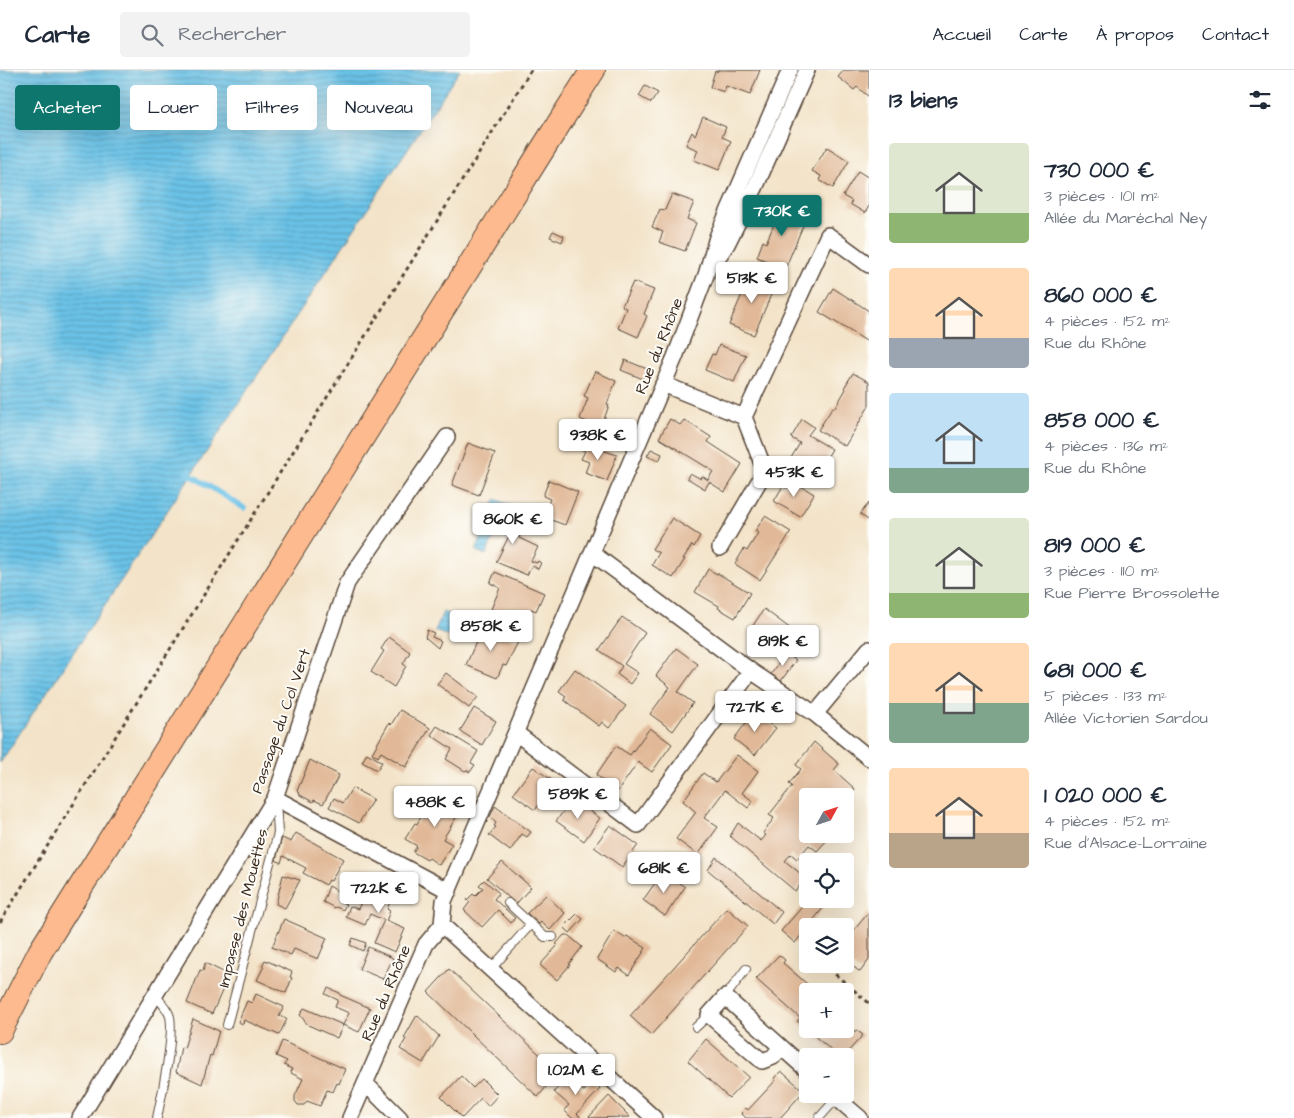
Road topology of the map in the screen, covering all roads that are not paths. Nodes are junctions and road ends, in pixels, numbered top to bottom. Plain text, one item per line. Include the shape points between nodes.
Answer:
1 (593, 70) edge
2 (790, 70) edge
3 (807, 70) edge
4 (869, 265) edge
5 (706, 275) junction
6 (663, 384) junction
7 (744, 417) junction
8 (447, 437) dead end
9 (720, 548) dead end
10 (592, 553) junction
11 (869, 649) edge
12 (751, 671) junction
13 (815, 714) junction
14 (516, 733) junction
15 (869, 758) edge
16 (276, 798) junction
17 (448, 891) junction
18 (508, 904) dead end
19 (531, 924) junction
20 (442, 925) junction
21 (553, 937) dead end
22 (491, 969) junction
23 (746, 969) dead end
24 (155, 995) junction
25 (725, 997) junction
26 (709, 1015) junction
27 (228, 1025) dead end
28 (696, 1027) dead end
29 (0, 1031) edge
30 (781, 1047) junction
31 (799, 1063) edge
32 (366, 1084) junction
33 (829, 1103) edge
34 (842, 1103) edge
35 (80, 1118) edge
36 (157, 1118) edge
37 (350, 1118) edge
38 (400, 1118) edge
39 (654, 1118) edge
40 (819, 1118) edge
41 (860, 1118) edge

1 - 29 main road via 40,952
2 - 5 street, Rue du Rhône via 716,237
3 - 5 street, Rue du Rhône via 755,188
4 - 7 street via 828,235
5 - 6 street, Rue du Rhône
6 - 7 street
6 - 10 street, Rue du Rhône
7 - 9 street via 765,470
8 - 16 street, Passage du Col Vert via 347,583
10 - 12 street
10 - 14 street, Rue du Rhône
11 - 13 street
12 - 13 street
12 - 14 street via 638,825
13 - 15 street
14 - 17 street, Rue du Rhône
16 - 17 street
16 - 24 street, Passage du Col Vert
16 - 27 lane, Impasse des Mouettes via 278,833
17 - 20 street, Rue du Rhône
18 - 19 lane
19 - 21 lane via 545,937
19 - 22 lane
20 - 22 street
20 - 32 street, Rue du Rhône via 426,944
22 - 39 street
23 - 25 lane
24 - 35 street, Passage du Col Vert
24 - 36 lane via 170,1015 170,1038
25 - 26 street
25 - 30 street
26 - 28 lane
26 - 30 street via 762,1061 773,1057
30 - 31 street
32 - 37 street, Rue du Rhône
32 - 38 street
33 - 40 lane
34 - 41 street

